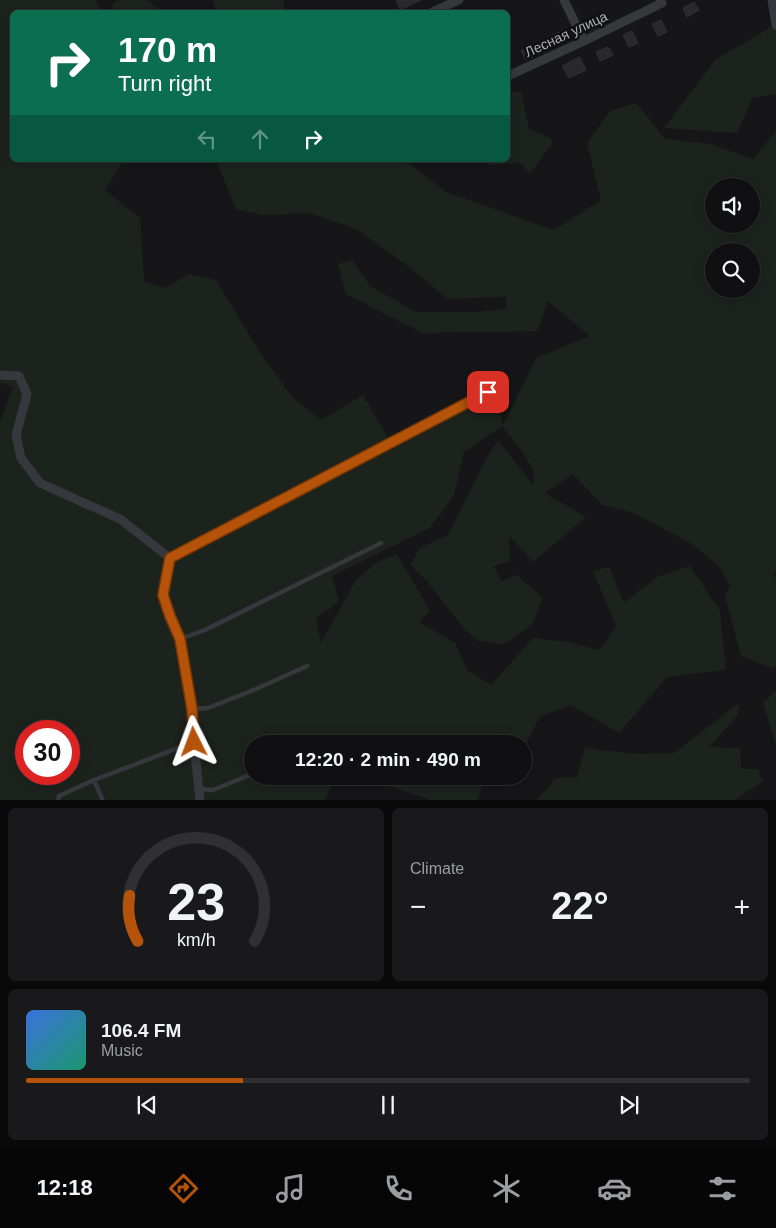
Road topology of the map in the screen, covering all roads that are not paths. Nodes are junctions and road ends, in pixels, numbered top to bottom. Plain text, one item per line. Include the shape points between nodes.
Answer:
1 (459, 0) edge
2 (564, 0) edge
3 (772, 0) edge
4 (661, 2) edge
5 (436, 10) edge
6 (776, 25) edge
7 (584, 41) junction
8 (510, 75) edge
9 (0, 376) edge
10 (488, 392) dead end
11 (382, 543) dead end
12 (170, 558) junction
13 (180, 639) junction
14 (307, 666) dead end
15 (192, 709) junction
16 (194, 742) junction
17 (244, 777) edge
18 (94, 780) junction
19 (198, 789) junction
20 (58, 800) edge
21 (103, 800) edge
22 (200, 800) edge

1 - 5 street
2 - 7 street
3 - 6 street
4 - 7 street, Лесная улица
7 - 8 street, Лесная улица
9 - 12 street via 19,376 27,394 16,435 21,458 40,483 120,519
10 - 12 lane
11 - 13 lane via 205,630
12 - 13 street via 163,595
13 - 15 street
14 - 15 lane via 208,708
15 - 16 street
16 - 18 lane
16 - 19 street
17 - 19 lane via 213,790
18 - 20 lane via 59,796
18 - 21 lane
19 - 22 street

